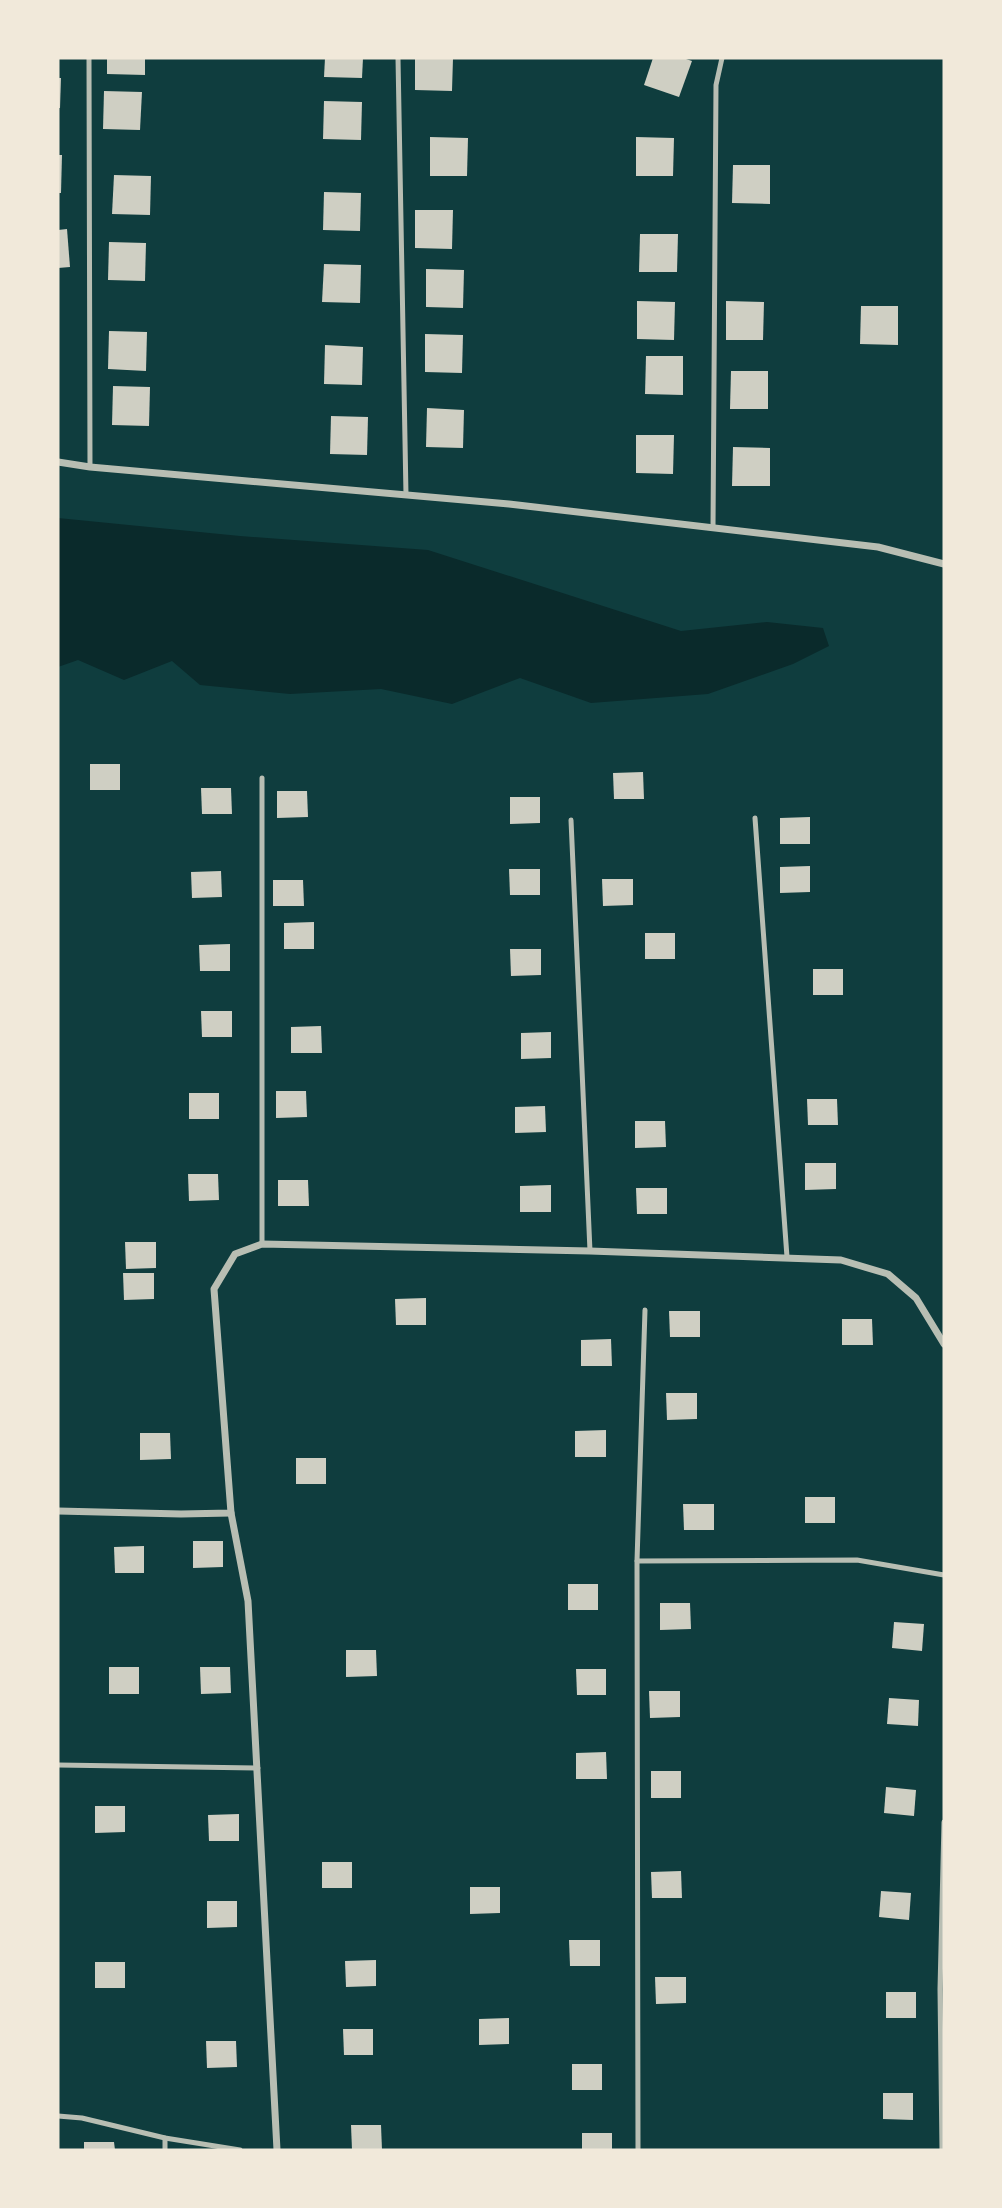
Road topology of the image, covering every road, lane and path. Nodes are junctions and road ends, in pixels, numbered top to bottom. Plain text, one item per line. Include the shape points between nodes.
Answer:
1 (89, 58) edge
2 (398, 58) edge
3 (722, 58) edge
4 (58, 462) edge
5 (90, 467) junction
6 (406, 495) junction
7 (713, 528) junction
8 (944, 564) edge
9 (262, 778) dead end
10 (755, 818) dead end
11 (571, 820) dead end
12 (262, 1244) junction
13 (590, 1251) junction
14 (786, 1258) junction
15 (645, 1310) dead end
16 (944, 1344) edge
17 (58, 1511) edge
18 (231, 1513) junction
19 (637, 1561) junction
20 (944, 1575) edge
21 (58, 1765) edge
22 (258, 1768) junction
23 (944, 1822) edge
24 (58, 2116) edge
25 (165, 2138) junction
26 (165, 2150) edge
27 (240, 2150) edge
28 (277, 2150) edge
29 (638, 2150) edge
30 (942, 2150) edge

1 - 5 lane
2 - 6 lane
3 - 7 lane via 716,85
4 - 5 street
5 - 6 street
6 - 7 street
7 - 8 street via 878,547
9 - 12 lane
10 - 14 lane
11 - 13 lane
12 - 13 street
12 - 18 street via 235,1254 214,1289
13 - 14 street
14 - 16 street via 841,1260 888,1274 916,1298
15 - 19 lane
17 - 18 street
18 - 22 street via 248,1601
19 - 20 lane via 857,1560
19 - 29 lane
21 - 22 lane
22 - 28 street
23 - 30 lane
24 - 25 lane
25 - 26 lane
25 - 27 lane

